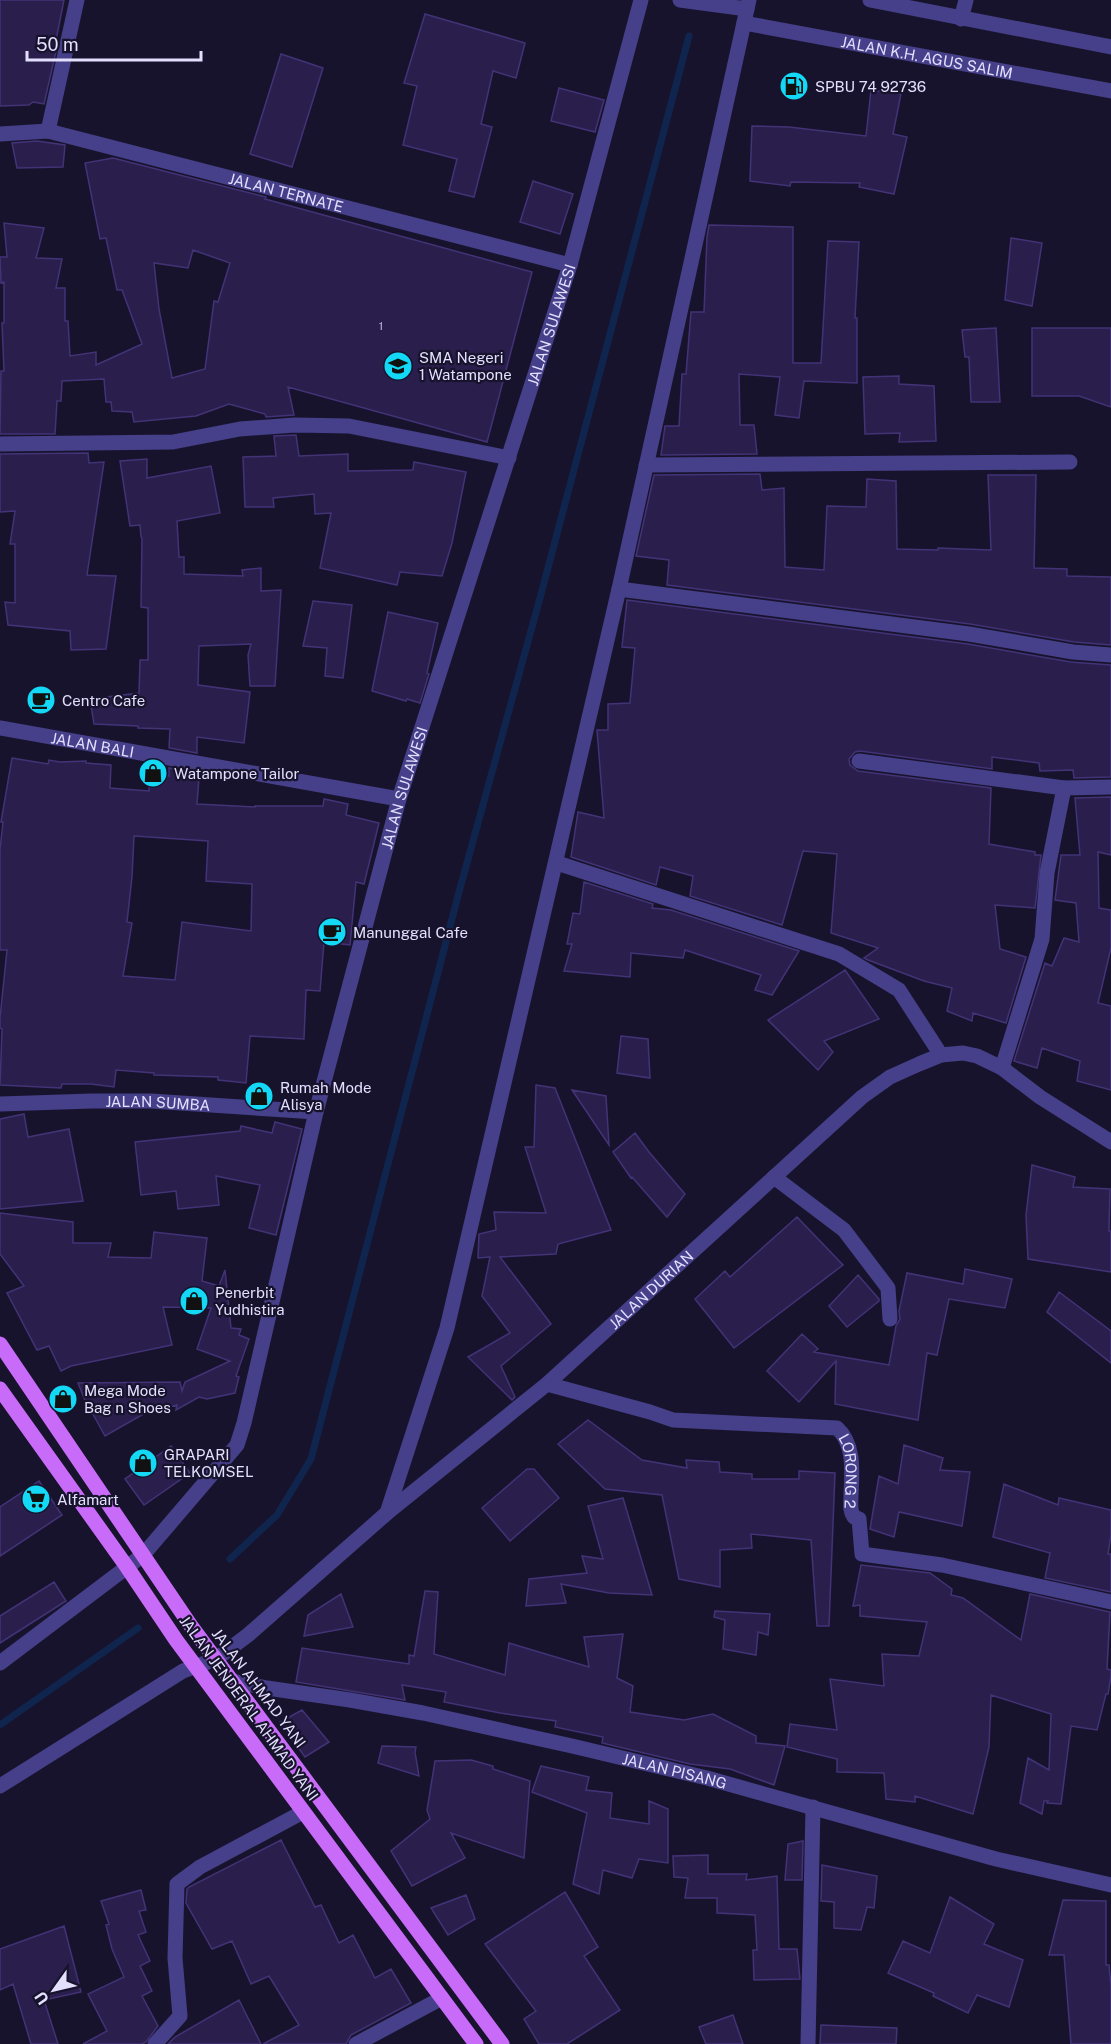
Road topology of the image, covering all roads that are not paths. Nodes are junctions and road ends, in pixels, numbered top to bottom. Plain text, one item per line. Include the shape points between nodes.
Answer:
1 (77, 0) edge
2 (641, 0) edge
3 (680, 0) edge
4 (870, 0) edge
5 (966, 0) edge
6 (746, 11) edge
7 (961, 19) junction
8 (1111, 47) edge
9 (1111, 91) edge
10 (48, 131) junction
11 (0, 134) edge
12 (570, 265) junction
13 (0, 444) edge
14 (509, 458) junction
15 (1070, 462) dead end
16 (646, 465) junction
17 (619, 589) junction
18 (1111, 655) edge
19 (0, 728) edge
20 (859, 761) dead end
21 (1111, 787) edge
22 (1064, 788) junction
23 (399, 799) junction
24 (557, 863) junction
25 (941, 1055) junction
26 (1002, 1068) junction
27 (0, 1104) edge
28 (316, 1112) junction
29 (1111, 1142) edge
30 (774, 1178) junction
31 (890, 1319) dead end
32 (0, 1344) edge
33 (547, 1384) junction
34 (0, 1389) edge
35 (387, 1514) junction
36 (143, 1556) junction
37 (127, 1568) junction
38 (1111, 1602) edge
39 (216, 1659) junction
40 (0, 1663) edge
41 (195, 1666) junction
42 (232, 1681) junction
43 (0, 1786) edge
44 (813, 1807) junction
45 (303, 1812) junction
46 (1111, 1885) edge
47 (442, 1998) junction
48 (155, 2044) edge
49 (356, 2044) edge
50 (476, 2044) edge
51 (502, 2044) edge
52 (808, 2044) edge

1 - 10 street
2 - 12 street, JALAN SULAWESI
3 - 6 street, JALAN K.H. AGUS SALIM
4 - 7 street
5 - 7 street
6 - 9 street, JALAN K.H. AGUS SALIM
6 - 16 street
7 - 8 street
10 - 11 street, JALAN TERNATE
10 - 12 street, JALAN TERNATE
12 - 14 street, JALAN SULAWESI
13 - 14 street via 173,442 240,429 349,426
14 - 23 street, JALAN SULAWESI
15 - 16 street
16 - 17 street
17 - 18 street
17 - 24 street
19 - 23 street, JALAN BALI
20 - 22 street
21 - 22 street
22 - 26 street via 1047,873 1042,939
23 - 28 street, JALAN SULAWESI
24 - 25 street via 839,954 899,990
24 - 35 street via 447,1328
25 - 26 street, JALAN DURIAN via 963,1053
25 - 30 street, JALAN DURIAN via 890,1077 862,1097
26 - 29 street, JALAN DURIAN
27 - 28 street, JALAN SUMBA via 151,1101
28 - 36 street, JALAN SULAWESI via 237,1445
30 - 31 street via 844,1230 888,1288
30 - 33 street, JALAN DURIAN
32 - 36 main road, JALAN AHMAD YANI
33 - 35 street, JALAN DURIAN
33 - 38 street, LORONG 2 via 673,1420 837,1428 848,1441 853,1470 850,1512 859,1519 862,1554 942,1565
34 - 37 main road, JALAN JENDERAL AHMAD YANI
35 - 39 street, JALAN DURIAN
36 - 37 street, JALAN SULAWESI
36 - 39 main road, JALAN AHMAD YANI
37 - 40 street, JALAN SULAWESI
37 - 41 main road, JALAN JENDERAL AHMAD YANI
39 - 41 street, JALAN DURIAN
39 - 42 main road, JALAN AHMAD YANI
41 - 43 street, JALAN DURIAN
41 - 45 main road, JALAN JENDERAL AHMAD YANI
42 - 44 street, JALAN PISANG via 423,1713 707,1778
42 - 51 main road, JALAN AHMAD YANI
44 - 46 street, JALAN PISANG via 996,1859
44 - 52 street
45 - 47 main road, JALAN JENDERAL AHMAD YANI
45 - 48 street via 200,1867 177,1884 175,1958 180,2016
47 - 49 street
47 - 50 main road, JALAN JENDERAL AHMAD YANI

